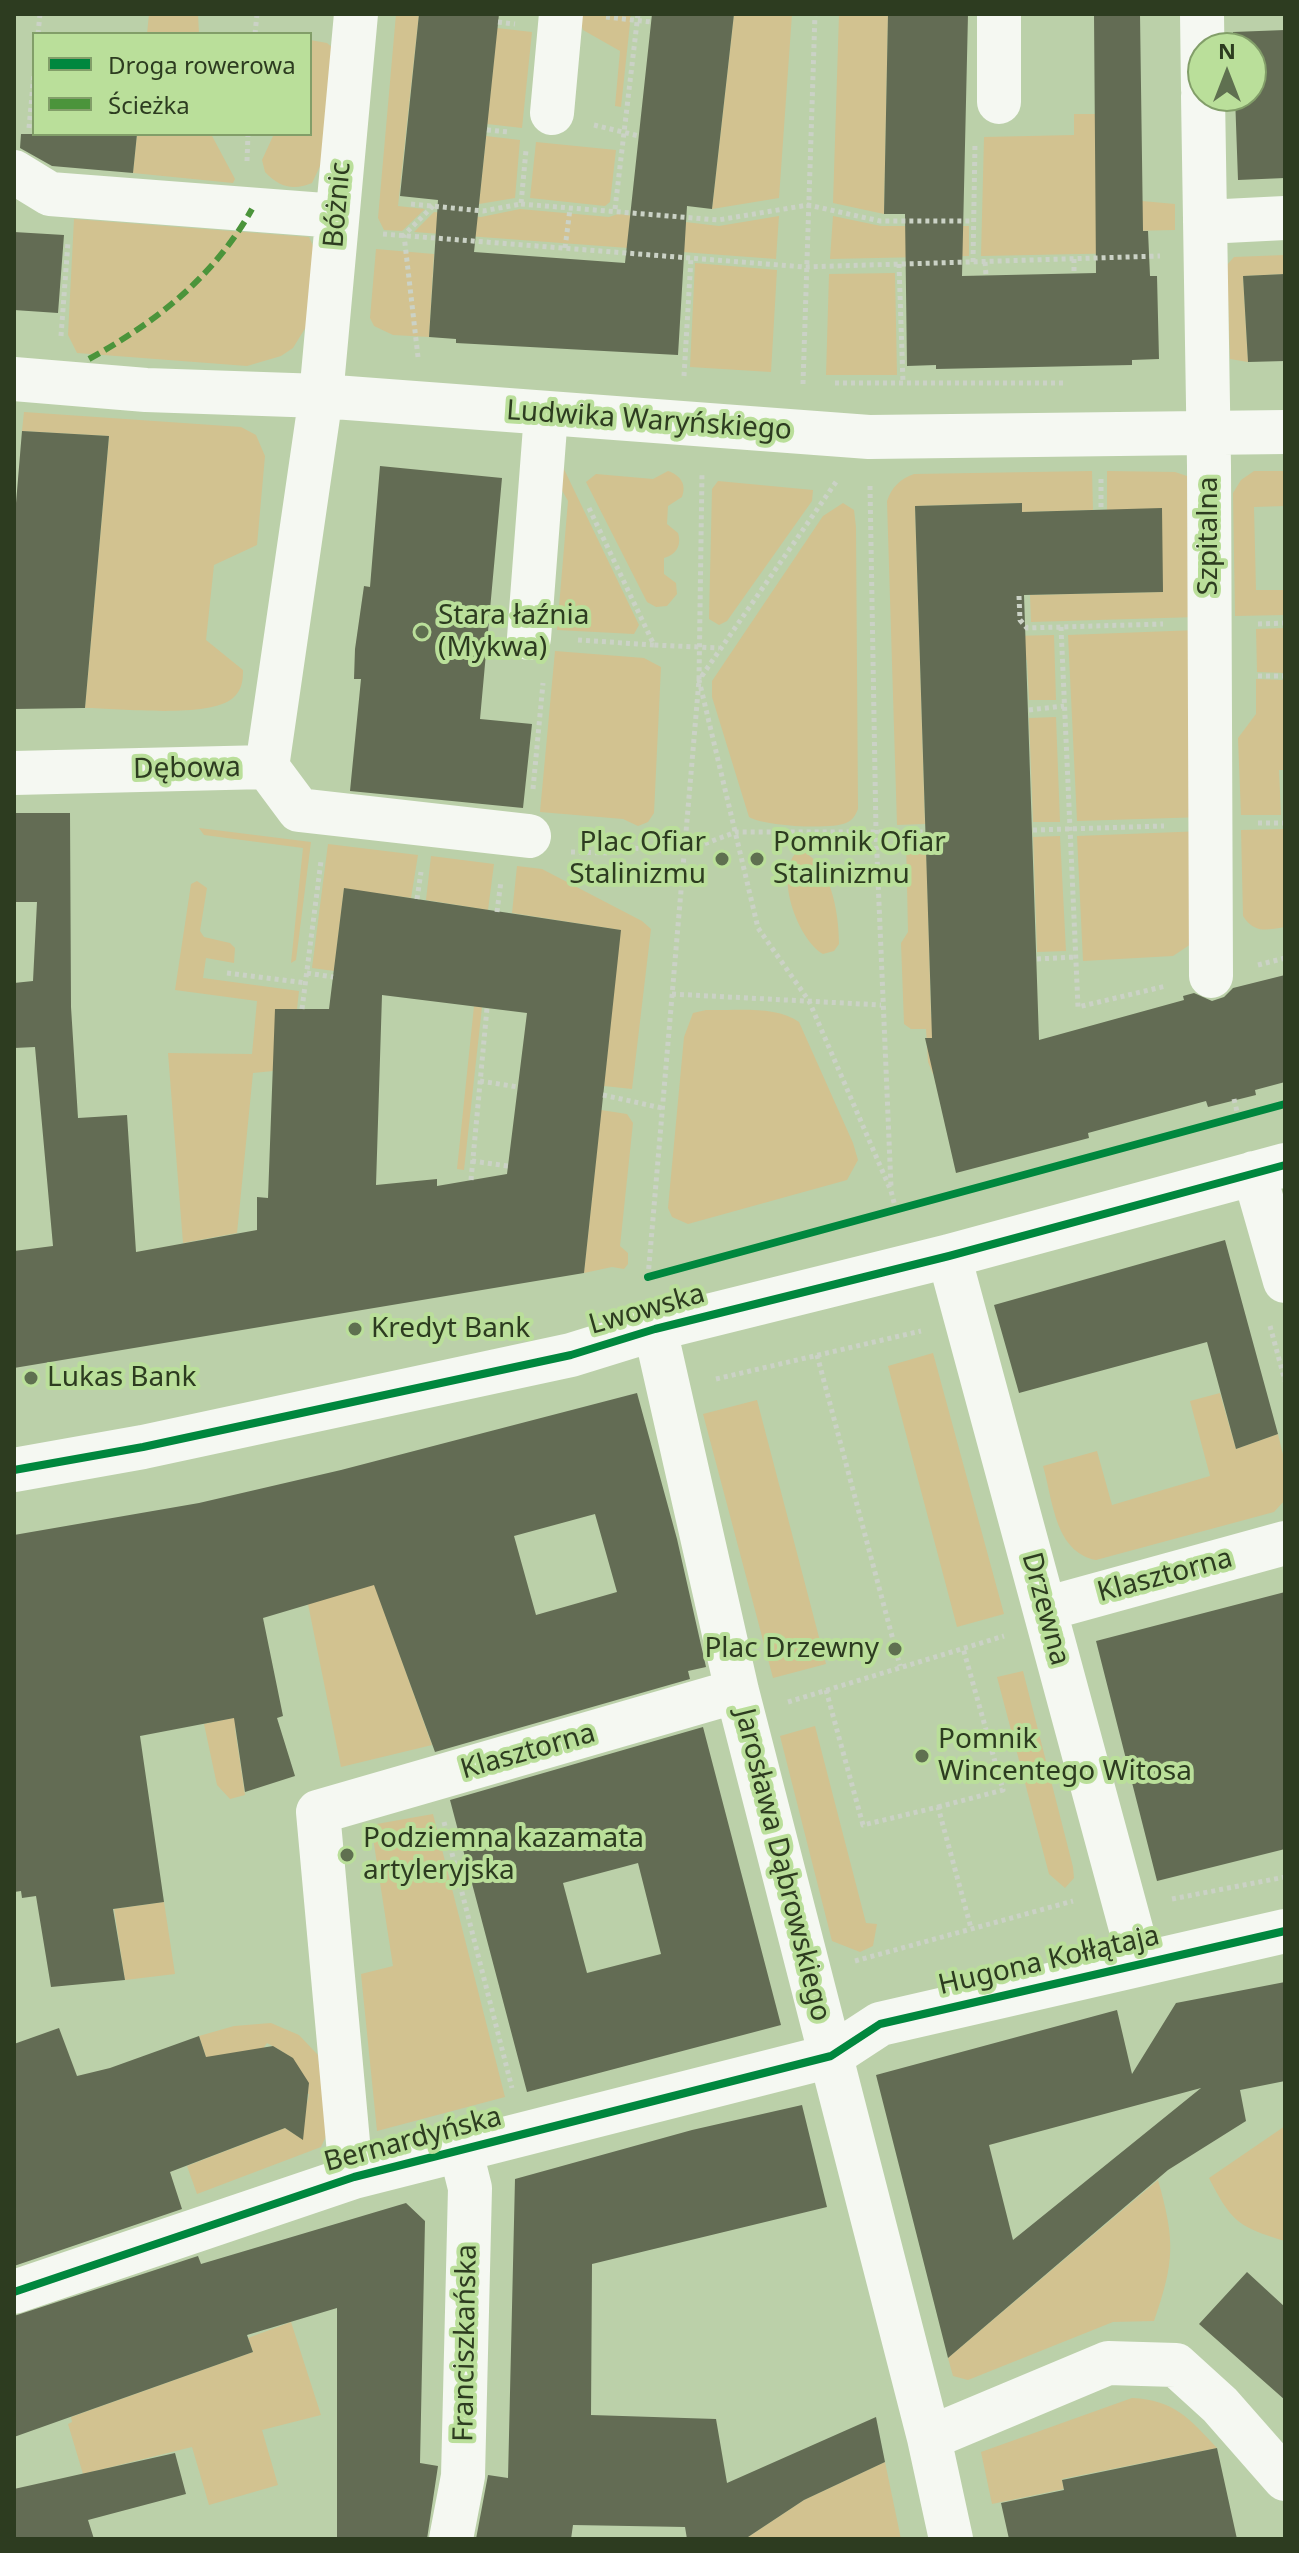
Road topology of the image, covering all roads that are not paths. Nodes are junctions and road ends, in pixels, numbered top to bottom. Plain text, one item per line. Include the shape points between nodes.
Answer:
1 (356, 14) edge
2 (999, 14) edge
3 (581, 15) edge
4 (999, 102) dead end
5 (1203, 112) edge
6 (552, 113) dead end
7 (14, 172) edge
8 (1285, 218) edge
9 (354, 224) junction
10 (1205, 239) junction
11 (14, 379) edge
12 (321, 396) junction
13 (546, 414) junction
14 (1285, 432) edge
15 (1209, 433) junction
16 (538, 638) road end
17 (267, 767) junction
18 (14, 773) edge
19 (529, 836) road end
20 (1211, 976) road end
21 (1269, 1169) edge
22 (949, 1256) junction
23 (1285, 1281) edge
24 (655, 1329) junction
25 (14, 1470) edge
26 (1285, 1543) edge
27 (1048, 1619) junction
28 (741, 1703) junction
29 (1285, 1931) edge
30 (1140, 1962) junction
31 (831, 2056) junction
32 (460, 2148) junction
33 (354, 2177) junction
34 (14, 2292) edge
35 (929, 2438) junction
36 (1285, 2479) edge
37 (451, 2539) edge
38 (951, 2539) edge

1 - 9 street, Bóżnic
2 - 4 street
3 - 6 street
5 - 10 street, Szpitalna
7 - 9 street via 50,194
8 - 10 street
9 - 12 street, Bóżnic
10 - 15 street, Szpitalna
11 - 12 street, Ludwika Waryńskiego
12 - 13 street, Ludwika Waryńskiego
12 - 17 street, Bóżnic
13 - 15 street, Ludwika Waryńskiego via 869,437
13 - 16 street
14 - 15 street, Ludwika Waryńskiego
15 - 20 street, Szpitalna
17 - 18 street, Dębowa
17 - 19 street, Dębowa via 299,810
21 - 22 street, Lwowska
21 - 23 street
22 - 24 street, Lwowska
22 - 27 street, Drzewna
24 - 25 street, Lwowska via 555,1358
24 - 28 street, Jarosława Dąbrowskiego
26 - 27 street, Klasztorna
27 - 30 street, Drzewna
28 - 31 street, Jarosława Dąbrowskiego
28 - 33 street, Klasztorna via 318,1812
29 - 30 street, Hugona Kołłątaja
30 - 31 street, Hugona Kołłątaja via 880,2024
31 - 32 street, Bernardyńska
31 - 35 street, Jarosława Dąbrowskiego
32 - 33 street, Bernardyńska
32 - 37 street, Franciszkańska via 470,2188 463,2476
33 - 34 street, Bernardyńska
35 - 36 street via 1108,2363 1176,2365 1220,2405
35 - 38 street, Jarosława Dąbrowskiego

